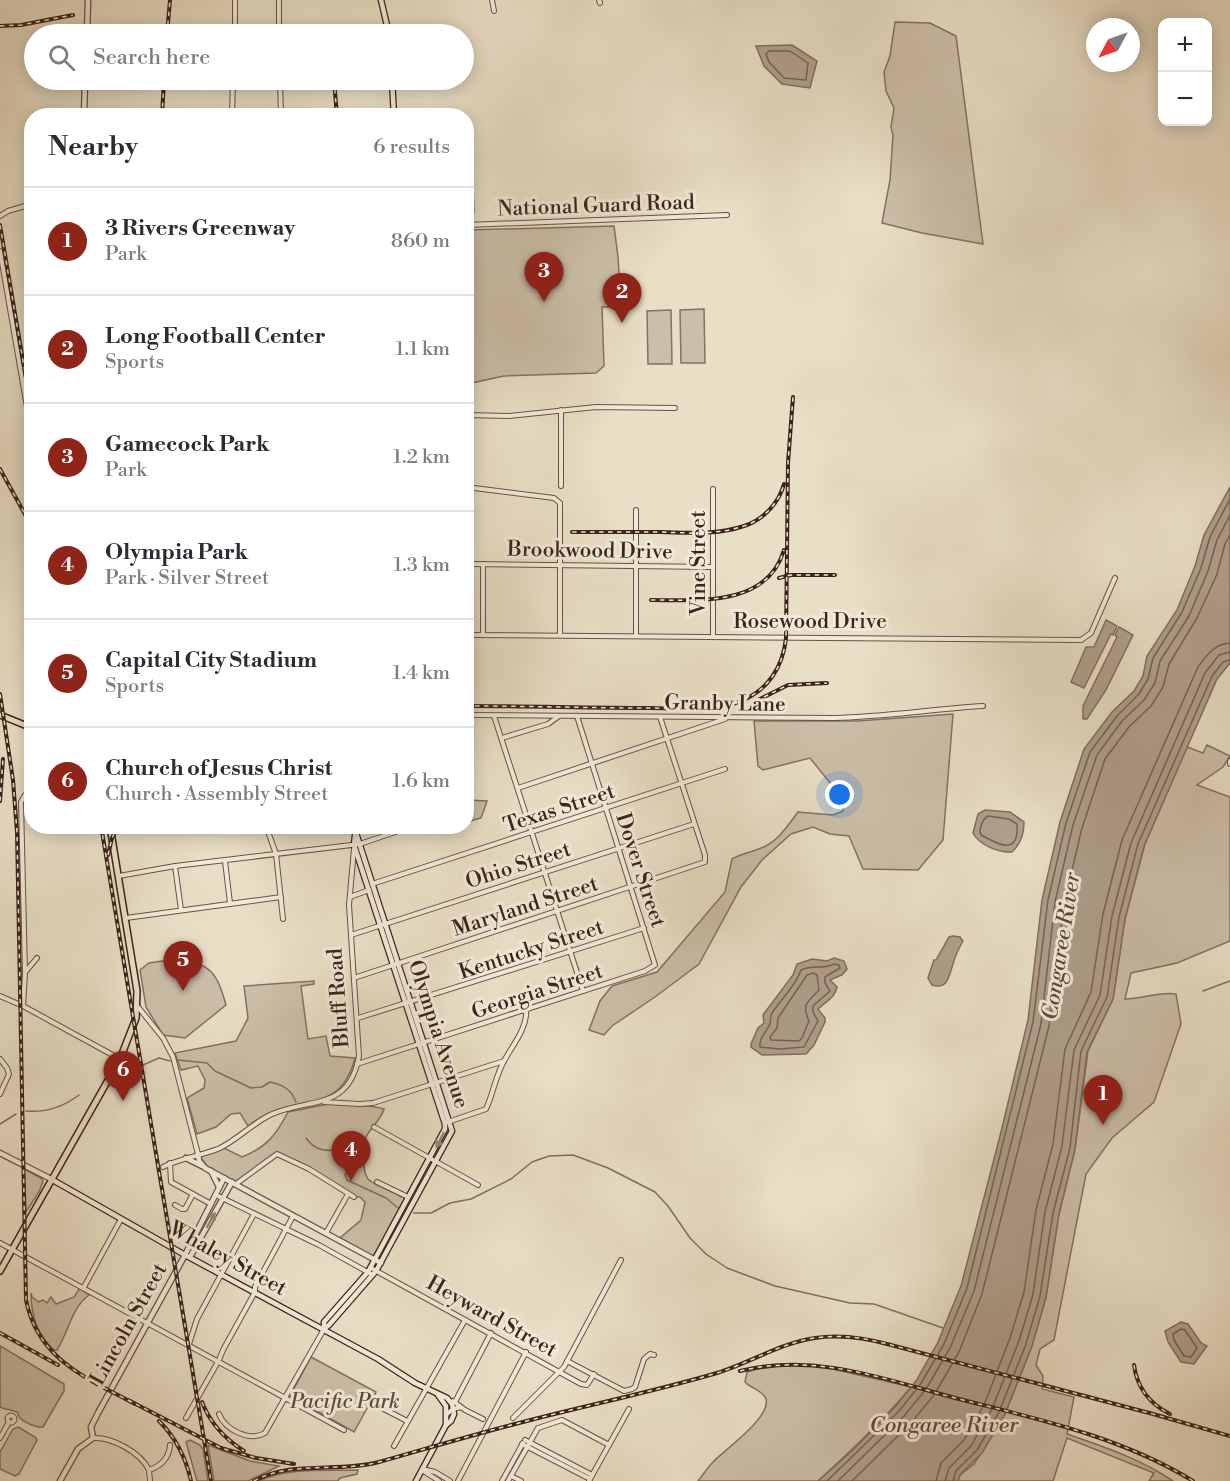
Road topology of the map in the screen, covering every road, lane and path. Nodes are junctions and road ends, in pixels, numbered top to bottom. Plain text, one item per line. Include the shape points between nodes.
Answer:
1 (88, 0) edge
2 (235, 0) edge
3 (279, 0) edge
4 (381, 0) edge
5 (492, 0) edge
6 (494, 11) dead end
7 (87, 24) edge
8 (235, 24) edge
9 (279, 24) edge
10 (387, 24) edge
11 (85, 90) edge
12 (233, 90) edge
13 (280, 90) edge
14 (393, 90) edge
15 (84, 108) edge
16 (232, 108) edge
17 (281, 108) edge
18 (394, 108) edge
19 (24, 206) edge
20 (727, 215) dead end
21 (0, 216) edge
22 (474, 225) edge
23 (0, 251) edge
24 (24, 390) edge
25 (675, 408) dead end
26 (561, 410) junction
27 (474, 415) edge
28 (561, 486) dead end
29 (474, 488) edge
30 (713, 489) dead end
31 (636, 510) dead end
32 (474, 564) edge
33 (483, 564) junction
34 (561, 565) junction
35 (636, 566) junction
36 (713, 567) junction
37 (1115, 578) dead end
38 (474, 635) edge
39 (483, 635) junction
40 (560, 635) junction
41 (636, 636) junction
42 (713, 637) junction
43 (983, 706) dead end
44 (0, 715) edge
45 (474, 715) edge
46 (494, 716) junction
47 (559, 716) junction
48 (577, 716) junction
49 (660, 717) junction
50 (728, 718) junction
51 (24, 725) edge
52 (502, 738) junction
53 (666, 738) junction
54 (591, 763) junction
55 (725, 769) dead end
56 (681, 783) junction
57 (518, 788) junction
58 (24, 796) edge
59 (606, 809) junction
60 (694, 824) junction
61 (532, 833) junction
62 (111, 834) edge
63 (270, 834) edge
64 (356, 834) edge
65 (389, 834) edge
66 (357, 845) junction
67 (619, 848) junction
68 (276, 854) junction
69 (225, 861) junction
70 (360, 862) junction
71 (353, 863) junction
72 (175, 866) junction
73 (545, 872) junction
74 (119, 876) junction
75 (370, 886) junction
76 (631, 887) junction
77 (281, 897) junction
78 (350, 897) junction
79 (230, 903) junction
80 (180, 910) junction
81 (557, 912) junction
82 (126, 918) junction
83 (283, 919) dead end
84 (387, 923) junction
85 (380, 925) junction
86 (644, 928) junction
87 (351, 934) junction
88 (570, 952) junction
89 (37, 958) dead end
90 (399, 962) junction
91 (393, 964) junction
92 (655, 965) joint
93 (25, 973) junction
94 (354, 978) junction
95 (583, 991) junction
96 (1, 998) edge
97 (409, 1003) junction
98 (23, 1006) junction
99 (138, 1007) junction
100 (526, 1009) junction
101 (358, 1018) junction
102 (425, 1043) junction
103 (419, 1044) junction
104 (0, 1059) edge
105 (120, 1059) junction
106 (504, 1061) junction
107 (357, 1064) junction
108 (434, 1083) junction
109 (0, 1094) edge
110 (320, 1103) junction
111 (447, 1123) junction
112 (374, 1127) dead end
113 (0, 1153) edge
114 (198, 1154) junction
115 (186, 1158) junction
116 (430, 1158) junction
117 (436, 1161) junction
118 (170, 1163) junction
119 (163, 1167) dead end
120 (208, 1169) junction
121 (224, 1178) junction
122 (51, 1179) junction
123 (377, 1182) dead end
124 (234, 1183) junction
125 (478, 1185) dead end
126 (219, 1187) junction
127 (193, 1194) junction
128 (348, 1194) junction
129 (216, 1195) junction
130 (354, 1197) dead end
131 (408, 1197) junction
132 (223, 1198) junction
133 (211, 1204) junction
134 (175, 1205) dead end
135 (254, 1214) junction
136 (293, 1216) junction
137 (122, 1219) junction
138 (286, 1229) junction
139 (326, 1233) junction
140 (0, 1243) edge
141 (12, 1250) junction
142 (188, 1256) junction
143 (375, 1260) junction
144 (621, 1260) dead end
145 (381, 1263) junction
146 (0, 1271) edge
147 (372, 1271) junction
148 (222, 1275) junction
149 (84, 1287) junction
150 (255, 1292) junction
151 (465, 1320) junction
152 (148, 1321) junction
153 (324, 1329) junction
154 (491, 1333) junction
155 (189, 1344) junction
156 (526, 1353) junction
157 (654, 1355) dead end
158 (219, 1360) junction
159 (567, 1361) junction
160 (560, 1372) junction
161 (594, 1374) junction
162 (425, 1389) junction
163 (438, 1395) junction
164 (286, 1397) junction
165 (447, 1398) junction
166 (455, 1402) junction
167 (382, 1408) dead end
168 (463, 1408) junction
169 (629, 1409) dead end
170 (454, 1411) junction
171 (219, 1414) dead end
172 (447, 1414) junction
173 (186, 1418) dead end
174 (513, 1418) dead end
175 (483, 1419) dead end
176 (407, 1421) junction
177 (9, 1422) dead end
178 (446, 1425) junction
179 (344, 1430) dead end
180 (0, 1438) edge
181 (93, 1438) junction
182 (527, 1442) junction
183 (170, 1445) dead end
184 (609, 1445) junction
185 (394, 1446) dead end
186 (422, 1469) junction
187 (149, 1470) junction
188 (511, 1476) junction
189 (590, 1478) edge
190 (60, 1481) edge
191 (150, 1481) edge
192 (416, 1481) edge
193 (439, 1481) edge
194 (450, 1481) edge
195 (458, 1481) edge
196 (502, 1481) edge
197 (508, 1481) edge
198 (521, 1481) edge

1 - 7 main road
2 - 8 street
3 - 9 street
4 - 10 main road
5 - 6 street
11 - 15 main road
12 - 16 street
13 - 17 street
14 - 18 main road
19 - 21 street
20 - 22 street, National Guard Road
23 - 24 street
25 - 26 street
26 - 27 street
26 - 28 street
29 - 34 street via 558,500
30 - 36 street, Vine Street
31 - 35 street
32 - 33 street, Brookwood Drive
33 - 34 street, Brookwood Drive
33 - 39 street
34 - 35 street, Brookwood Drive
34 - 40 street
35 - 36 street, Brookwood Drive
35 - 41 street
36 - 42 street, Vine Street
37 - 42 street, Rosewood Drive via 1091,633 1082,640
38 - 39 street, Rosewood Drive
39 - 40 street, Rosewood Drive
40 - 41 street, Rosewood Drive
41 - 42 street, Rosewood Drive
43 - 50 street, Granby Lane via 866,718
44 - 51 main road
45 - 46 street, Granby Lane
46 - 47 street, Granby Lane
46 - 52 street
47 - 48 street, Granby Lane
47 - 52 street via 548,724
48 - 49 street, Granby Lane
48 - 54 street, Dover Street
49 - 50 street, Granby Lane
49 - 53 street
50 - 53 street
52 - 57 street
53 - 54 street
53 - 56 street
54 - 57 street
54 - 59 street, Dover Street
55 - 56 street, Texas Street
56 - 59 street, Texas Street
56 - 60 street
57 - 61 street
58 - 93 street via 21,801
59 - 61 street, Texas Street
59 - 67 street, Dover Street
60 - 67 street, Ohio Street
60 - 76 street, Maryland Street via 705,862
61 - 73 street
61 - 75 street, Texas Street
62 - 74 main road
63 - 68 street
64 - 66 main road, Olympia Avenue
65 - 66 street
66 - 68 street
66 - 70 main road, Olympia Avenue
66 - 71 street, Bluff Road
66 - 75 main road, Olympia Avenue
67 - 73 street, Ohio Street
67 - 76 street, Dover Street
68 - 69 street
68 - 77 street
69 - 72 street
69 - 79 street
70 - 71 street
70 - 75 main road, Olympia Avenue
71 - 78 street, Bluff Road
72 - 74 street
72 - 80 street
73 - 81 street
73 - 84 street, Ohio Street
74 - 82 main road
75 - 78 street, Texas Street
75 - 84 main road, Olympia Avenue
75 - 85 main road, Olympia Avenue
76 - 81 street, Maryland Street
76 - 86 street, Dover Street
77 - 79 street
77 - 83 street
78 - 87 street, Bluff Road
79 - 80 street
80 - 82 street
81 - 88 street
81 - 90 street, Maryland Street
82 - 99 main road
84 - 85 street, Ohio Street
84 - 90 main road, Olympia Avenue
85 - 87 street, Ohio Street
85 - 91 main road, Olympia Avenue
86 - 88 street, Kentucky Street
86 - 92 street, Dover Street
87 - 94 street, Bluff Road
88 - 95 street
88 - 97 street, Kentucky Street
89 - 93 street
90 - 91 street, Maryland Street
90 - 97 main road, Olympia Avenue
91 - 94 street, Maryland Street
91 - 97 main road, Olympia Avenue
92 - 95 street, Georgia Street
93 - 98 street
94 - 101 street, Bluff Road
95 - 100 street, Georgia Street
96 - 98 street
97 - 101 street, Kentucky Street
97 - 102 main road, Olympia Avenue
97 - 103 main road, Olympia Avenue
98 - 105 street
99 - 105 main road
99 - 114 street via 173,1057
100 - 102 street, Georgia Street
100 - 106 street via 517,1039
101 - 107 street, Bluff Road
102 - 103 street, Georgia Street
102 - 108 main road, Olympia Avenue
103 - 107 street, Georgia Street
103 - 108 main road, Olympia Avenue
104 - 109 street via 9,1077
105 - 122 main road
106 - 108 street
106 - 111 street via 486,1109
107 - 110 street, Bluff Road via 340,1092
108 - 110 street via 373,1103
108 - 111 main road, Olympia Avenue
110 - 114 street, Bluff Road via 270,1115 222,1147
111 -> 116 main road, Olympia Avenue
111 - 117 main road, Olympia Avenue via 451,1134
112 - 116 street
113 - 122 main road, Whaley Street
114 - 115 street, Bluff Road
114 - 120 main road via 199,1161
115 - 118 street, Bluff Road
115 - 120 main road
116 - 117 street
116 - 131 main road, Olympia Avenue
117 - 125 street
117 - 145 main road, Olympia Avenue
118 - 119 street, Bluff Road
118 - 127 street via 171,1182
120 - 121 main road
120 - 126 main road
121 - 124 main road
121 - 126 main road, Lincoln Street
122 - 137 main road, Whaley Street
122 - 141 main road
123 - 131 street
124 - 128 street via 277,1154
124 - 132 main road, Lincoln Street
124 - 136 main road
126 - 129 main road, Lincoln Street
127 - 133 street
127 - 134 street via 185,1209
128 - 130 street
128 - 139 street
129 - 132 street, Heyward Street
129 - 133 main road, Lincoln Street
131 - 143 main road, Olympia Avenue
132 - 135 street, Heyward Street
142 -> 132 main road, Lincoln Street
133 - 142 main road, Lincoln Street
135 - 138 street, Heyward Street
135 - 148 street
136 - 138 street
136 - 139 main road
137 - 142 main road, Whaley Street
137 - 149 street
138 - 147 street, Heyward Street
138 - 150 street
139 - 143 main road
140 - 141 street
141 - 146 main road
141 - 149 street
142 - 148 main road, Whaley Street
142 - 152 main road, Lincoln Street
143 - 145 main road
143 - 147 main road, Olympia Avenue
144 - 159 street
145 - 147 main road, Olympia Avenue
147 - 151 street, Heyward Street
147 - 153 main road via 324,1322
148 - 150 main road, Whaley Street
148 - 155 street via 197,1319
149 - 152 street
150 - 153 main road, Whaley Street
150 - 158 street
151 - 154 street, Heyward Street
151 - 162 street
152 - 155 street
152 - 181 main road, Lincoln Street via 91,1427
153 - 162 main road, Whaley Street
153 - 164 street
154 - 156 street, Heyward Street
154 - 166 street
155 - 158 street
156 - 160 street, Heyward Street
156 - 195 street
157 - 161 street, Heyward Street via 644,1359 632,1389 620,1389
158 - 164 street
158 - 173 street
159 - 160 street
159 - 161 street, Heyward Street
160 - 161 street, Heyward Street via 585,1386
160 - 174 street
162 - 163 main road, Whaley Street
162 - 176 street
163 - 165 main road, Whaley Street
163 - 172 main road
164 - 171 street via 261,1436 239,1433 223,1422
164 - 179 street
165 - 166 street, Whaley Street
165 - 170 main road
166 - 168 street, Whaley Street
167 - 176 street
168 - 170 street
168 - 175 street, Whaley Street
169 - 184 street
170 - 172 street
170 - 178 main road
172 - 178 main road
176 - 185 street
177 - 180 street
178 - 186 main road
181 - 187 street via 120,1445 140,1458
181 - 190 main road via 78,1449
182 - 184 street via 538,1428 562,1420
182 - 188 street
182 - 189 street
182 - 196 street
183 - 187 street via 162,1464
184 - 189 street
186 - 192 main road
186 - 193 street
186 - 194 street
187 - 191 street
188 - 197 street
188 - 198 street

